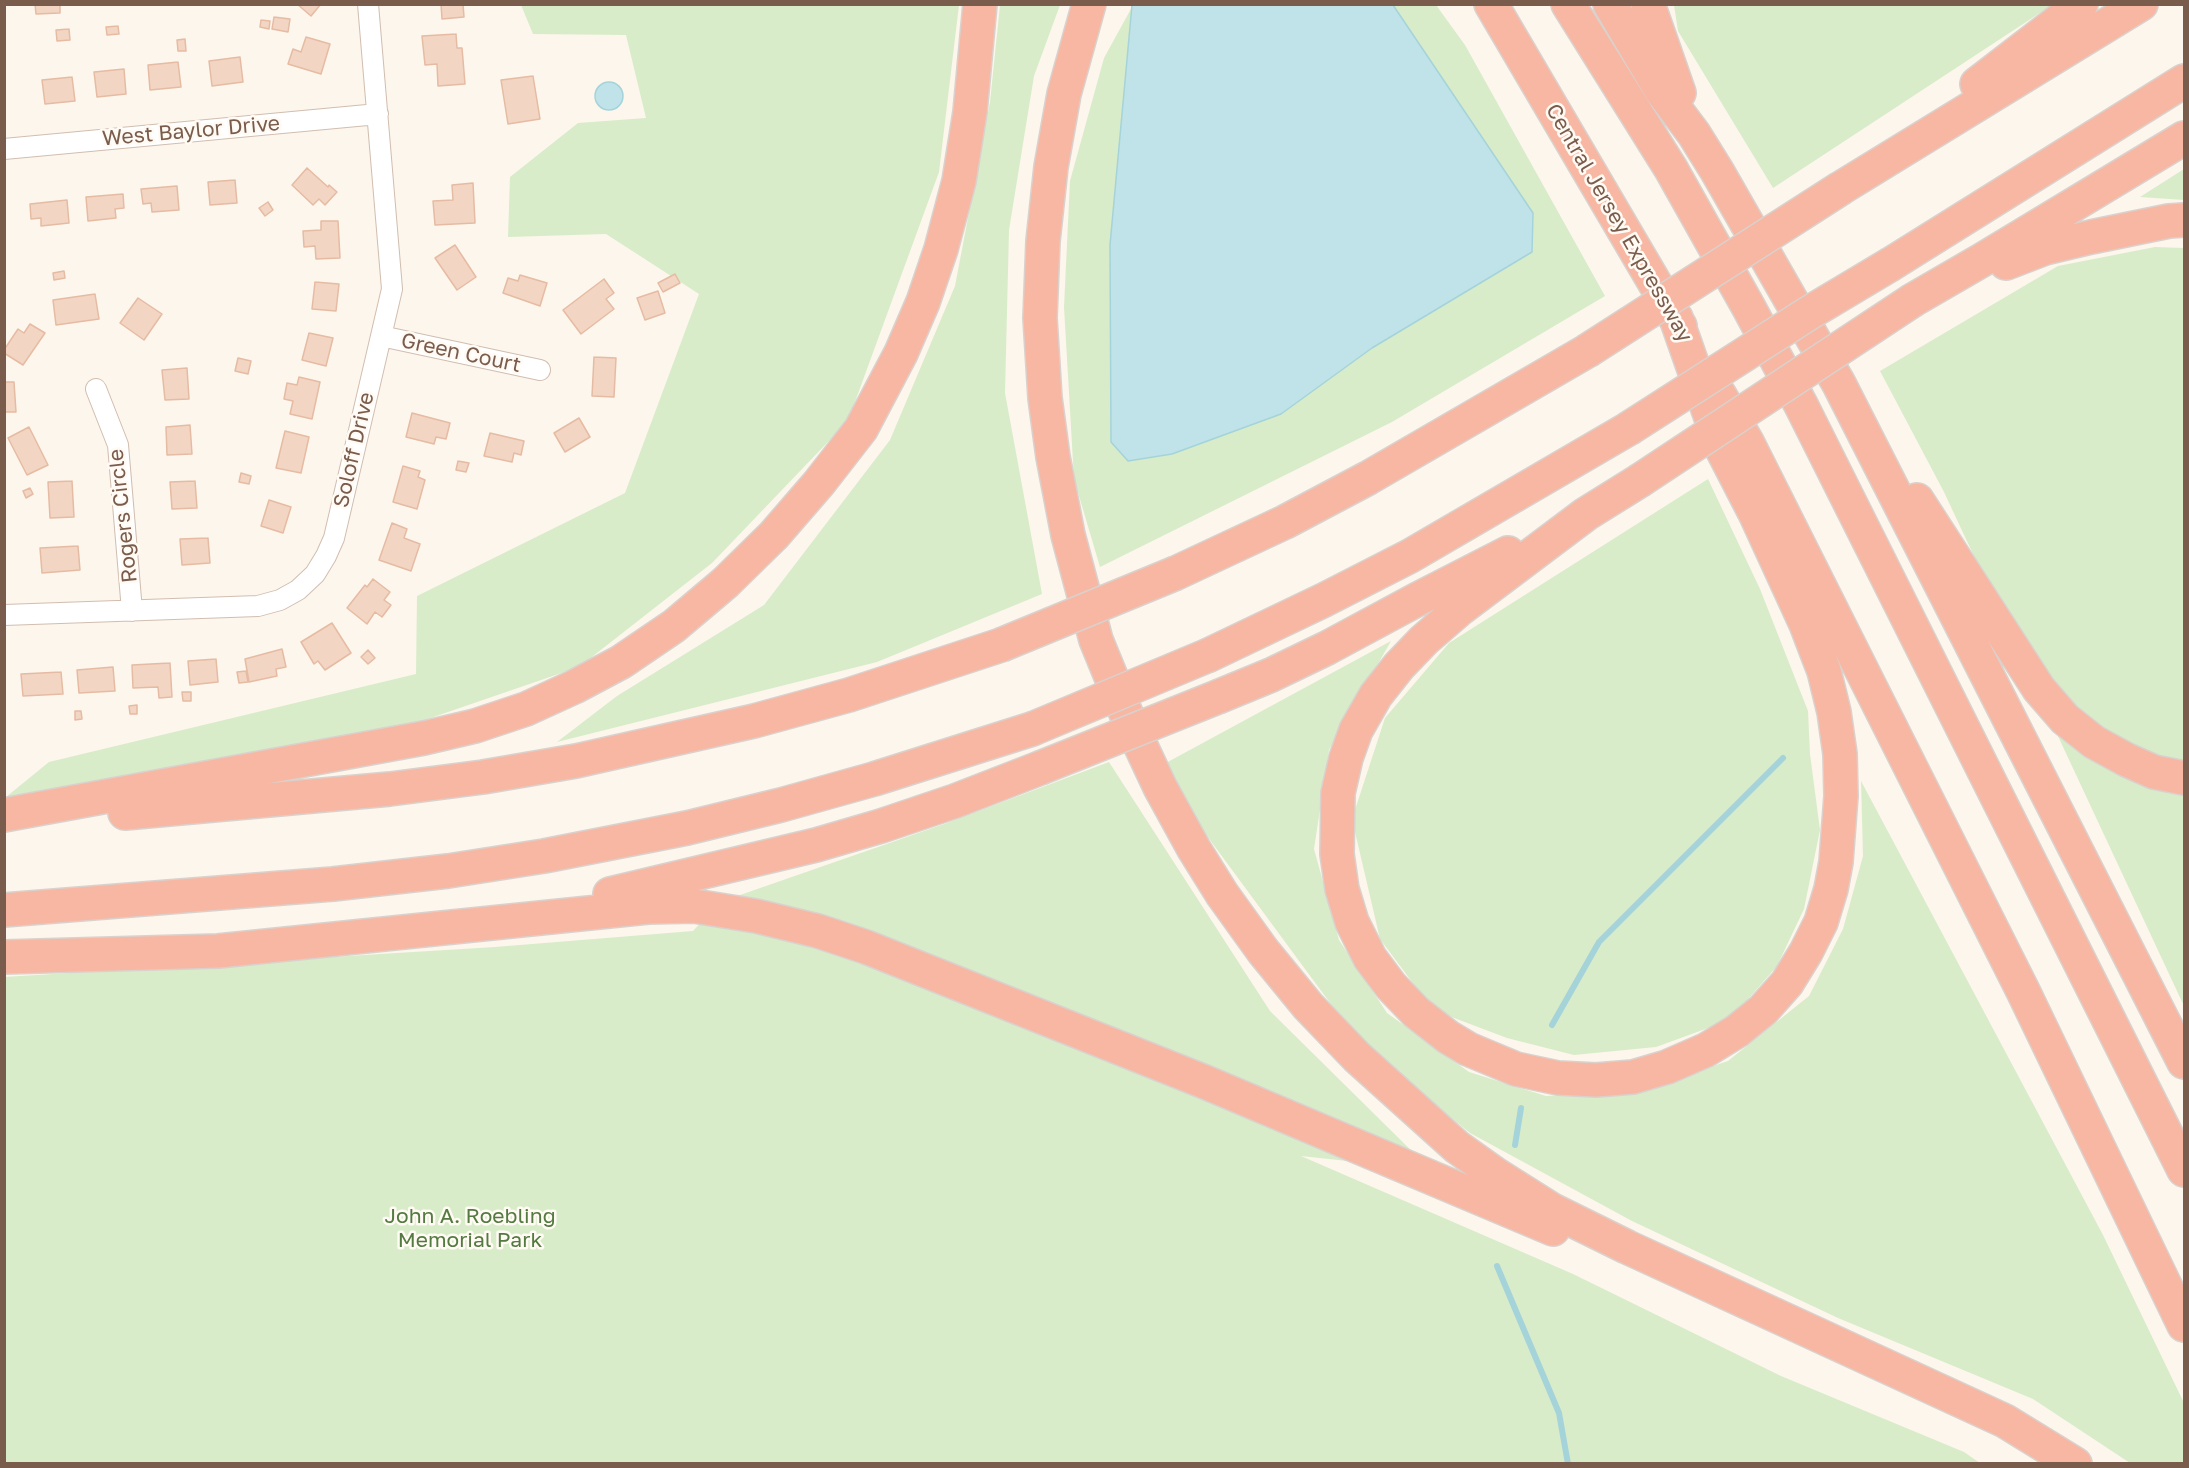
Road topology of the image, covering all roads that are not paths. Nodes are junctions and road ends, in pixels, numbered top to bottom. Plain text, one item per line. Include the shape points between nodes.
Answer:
1 (368, 4) edge
2 (980, 4) edge
3 (1089, 4) edge
4 (1491, 4) edge
5 (1568, 4) edge
6 (1610, 4) edge
7 (1648, 4) edge
8 (2081, 4) edge
9 (2141, 4) edge
10 (2184, 81) edge
11 (378, 114) junction
12 (1694, 134) junction
13 (2184, 138) edge
14 (4, 149) edge
15 (1841, 188) junction
16 (2184, 220) edge
17 (1912, 300) junction
18 (381, 336) junction
19 (540, 370) dead end
20 (1839, 384) junction
21 (96, 389) dead end
22 (1734, 446) junction
23 (1586, 514) junction
24 (132, 611) junction
25 (4, 615) edge
26 (2184, 778) edge
27 (4, 815) edge
28 (4, 823) edge
29 (4, 910) edge
30 (471, 925) junction
31 (4, 957) edge
32 (2184, 1062) edge
33 (2184, 1170) edge
34 (1766, 1311) junction
35 (2184, 1325) edge
36 (2075, 1464) edge

1 - 11 street, Soloff Drive
2 - 27 highway via 959,181 941,249 901,353 861,429 819,483 774,535 674,626 621,662 574,687 475,726
3 - 34 highway via 1064,94 1051,167 1040,318 1045,398 1068,535 1096,640 1160,787 1222,894 1271,961 1357,1057 1456,1147 1552,1210
4 - 22 highway, Central Jersey Expressway via 1676,318
5 - 33 highway via 1671,169 1801,405
6 - 12 highway via 1661,90
7 - 12 highway
8 - 15 highway
9 - 15 highway
10 - 29 highway, bridge via 1628,429 1401,561 1209,655 1032,729 781,805 544,856 333,884
11 - 14 street, West Baylor Drive
11 - 18 street, Soloff Drive via 392,289
12 - 20 highway
13 - 17 highway
15 - 28 highway, bridge via 1587,351 1368,478 1176,573 1001,645 849,695 754,721 576,761 390,789
16 - 17 highway via 2045,248
17 - 23 highway, bridge
18 - 19 street, Green Court
18 - 24 street, Soloff Drive via 334,538 315,574 298,590 258,606
20 - 26 highway via 1938,529 2014,653 2065,719 2102,747 2154,772
20 - 32 highway
21 - 24 street, Rogers Circle via 118,445
22 - 23 highway via 1761,526 1824,671 1834,712 1841,796 1831,890 1806,952 1787,983 1763,1010 1706,1050 1667,1067 1633,1077 1596,1080 1558,1078 1486,1058 1448,1037 1416,1012 1370,958 1352,922 1337,854 1338,793 1346,758 1356,730 1376,695 1424,640 1461,608
22 - 35 highway via 2023,991
23 - 30 highway, bridge via 1271,675 955,801 816,845
24 - 25 street, Soloff Drive
30 - 31 highway via 218,951
30 - 34 highway via 614,909 694,906 818,931 1205,1082 1559,1232
34 - 36 highway via 2005,1421

